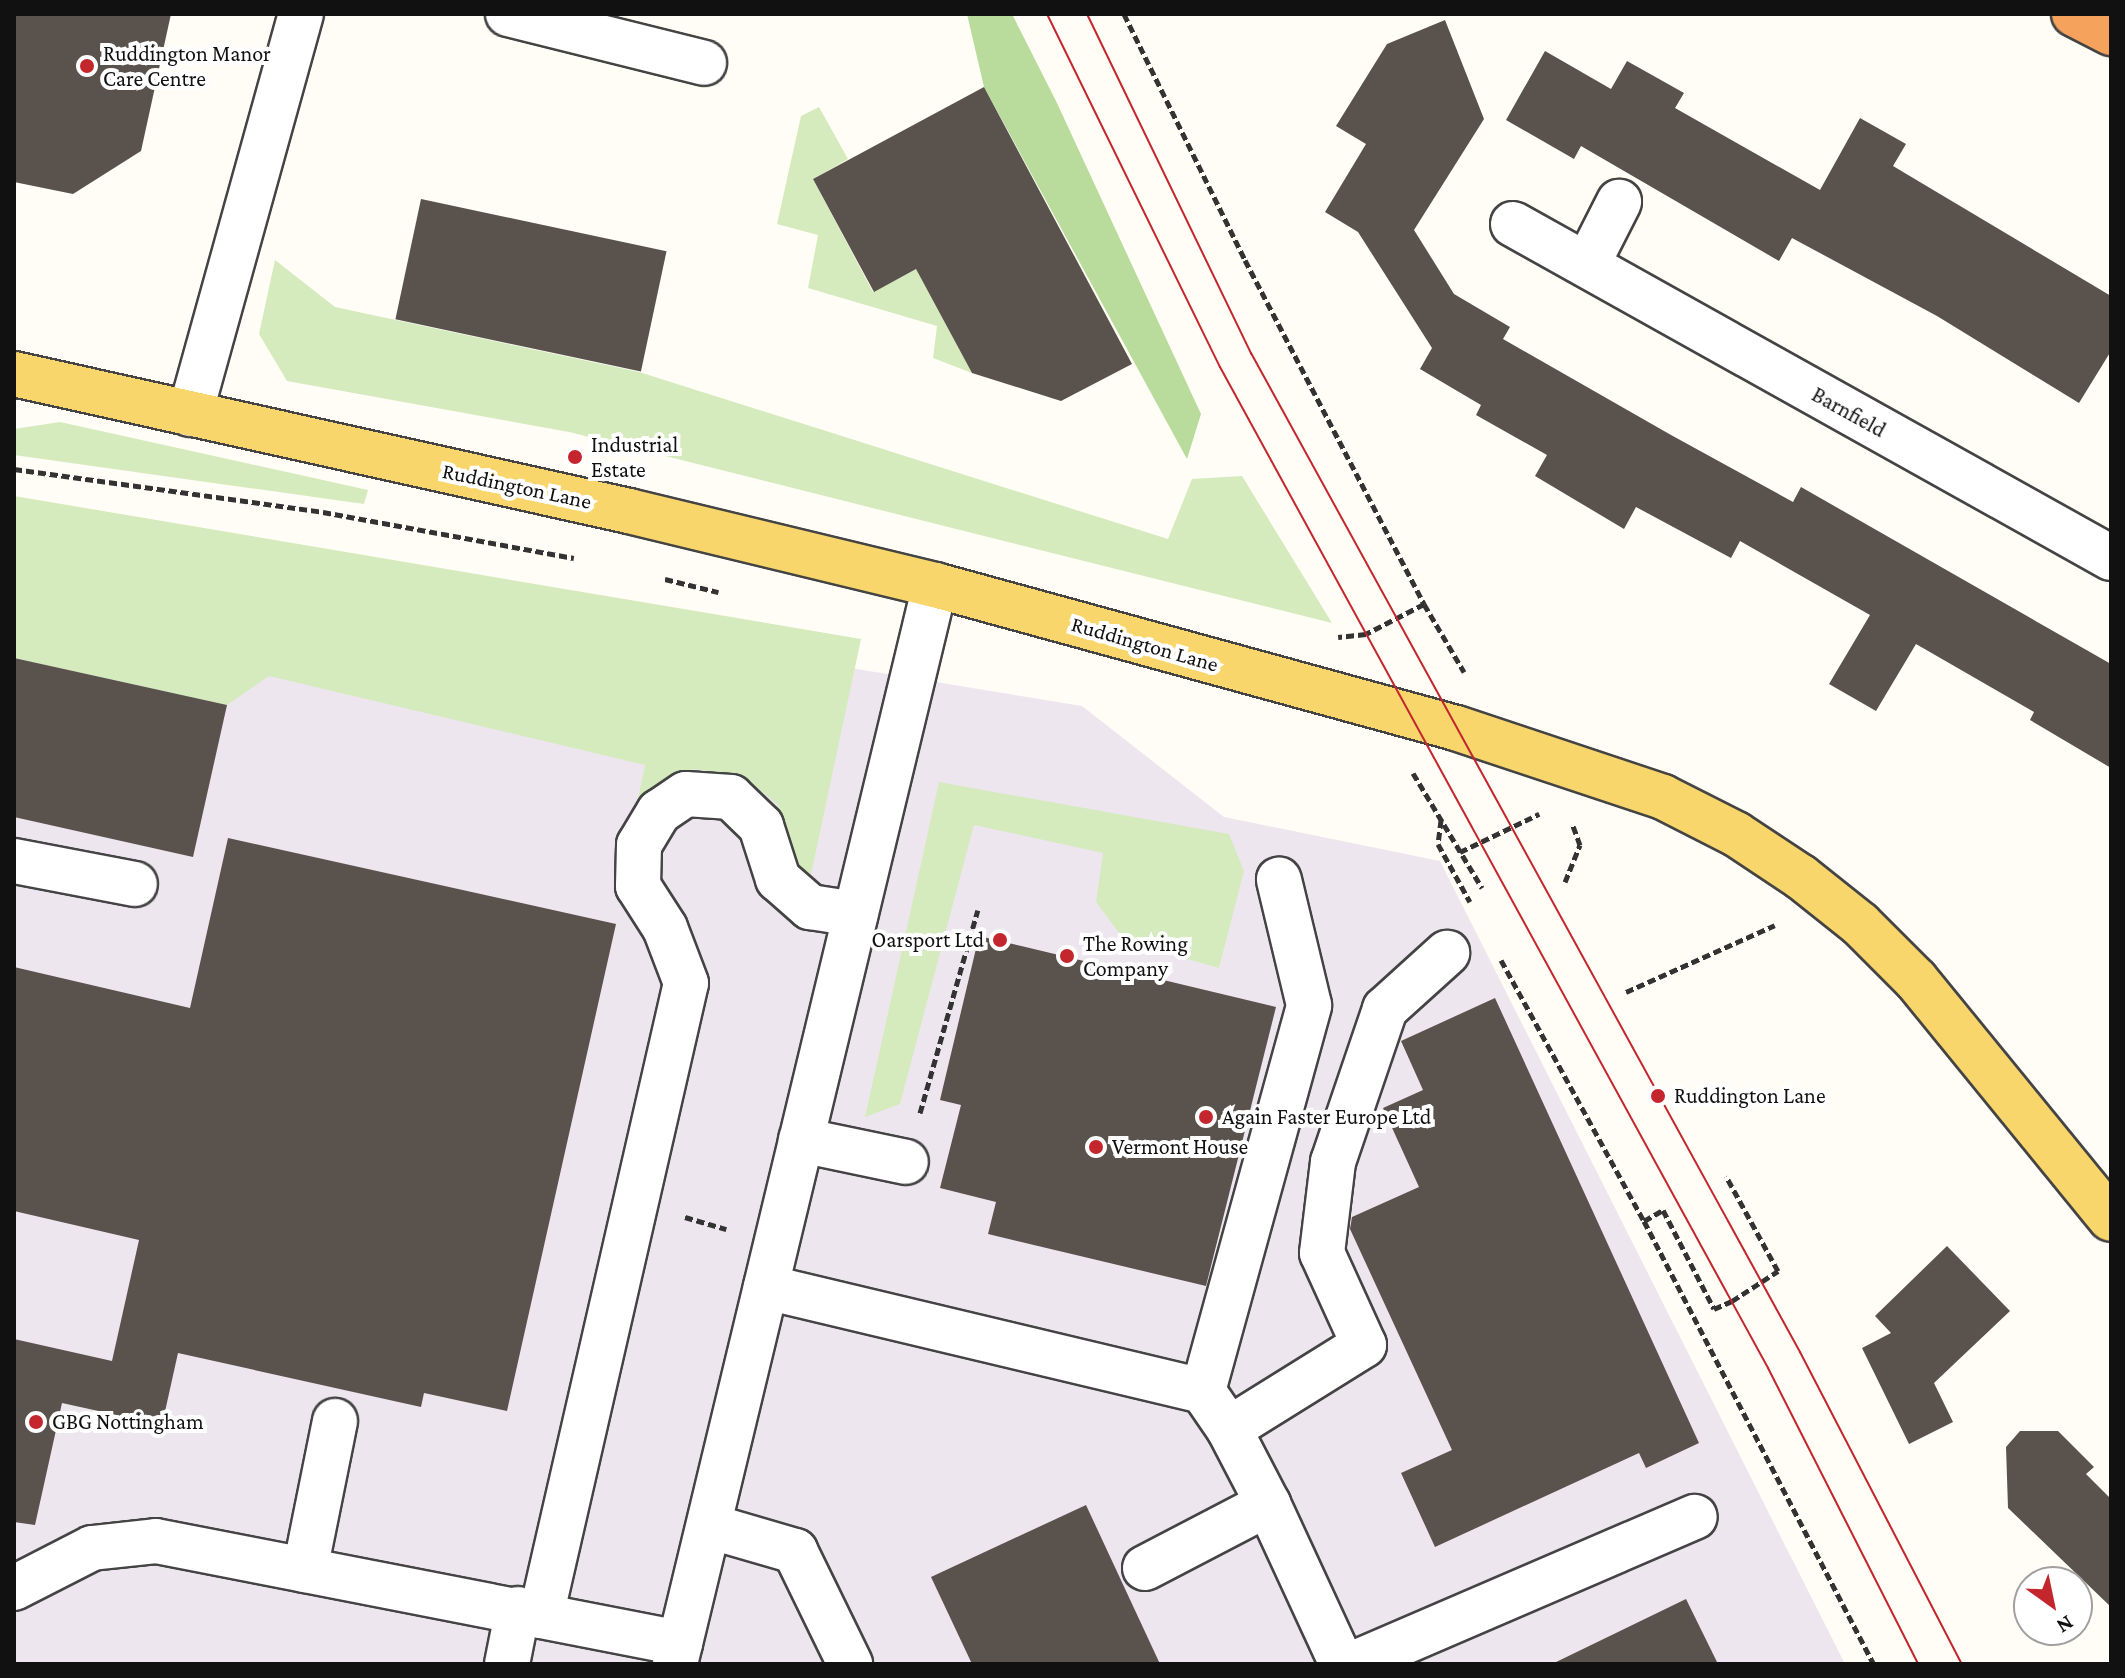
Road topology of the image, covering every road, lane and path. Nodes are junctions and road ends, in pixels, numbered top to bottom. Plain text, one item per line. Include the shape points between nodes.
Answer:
1 (301, 14) edge
2 (508, 14) edge
3 (1124, 14) edge
4 (2074, 14) edge
5 (2111, 33) edge
6 (704, 63) dead end
7 (1619, 202) dead end
8 (1513, 224) dead end
9 (1587, 265) junction
10 (14, 374) edge
11 (190, 414) junction
12 (14, 469) edge
13 (2111, 558) edge
14 (581, 559) dead end
15 (935, 585) junction
16 (1323, 638) dead end
17 (1551, 808) dead end
18 (1570, 816) dead end
19 (1460, 852) junction
20 (14, 861) edge
21 (1279, 880) dead end
22 (1565, 882) dead end
23 (135, 884) dead end
24 (1482, 888) dead end
25 (1837, 904) junction
26 (978, 910) dead end
27 (855, 914) junction
28 (1476, 914) dead end
29 (1447, 953) dead end
30 (1499, 955) dead end
31 (1626, 992) dead end
32 (801, 1140) junction
33 (906, 1162) joint
34 (1726, 1176) dead end
35 (635, 1202) junction
36 (2111, 1219) edge
37 (1644, 1221) junction
38 (776, 1244) junction
39 (766, 1287) junction
40 (1203, 1391) junction
41 (335, 1421) dead end
42 (1229, 1429) junction
43 (1268, 1504) junction
44 (1695, 1517) dead end
45 (709, 1526) junction
46 (1145, 1568) dead end
47 (305, 1570) junction
48 (14, 1588) edge
49 (529, 1612) junction
50 (677, 1653) edge
51 (507, 1664) edge
52 (850, 1664) edge
53 (1342, 1664) edge
54 (1353, 1664) edge
55 (1874, 1664) edge

1 - 11 street
2 - 6 street
3 - 16 path via 1424,604 1366,634
4 - 5 highway
7 - 9 street
8 - 9 street, Barnfield
9 - 13 street, Barnfield
10 - 11 main road, Ruddington Lane
11 - 15 main road, Ruddington Lane
12 - 14 path via 323,512
15 - 25 main road, Ruddington Lane via 1456,728 1663,797 1736,834
15 - 27 street
17 - 19 path
18 - 22 path via 1580,845
19 - 24 path
19 - 28 path via 1441,820 1438,844
20 - 23 street
21 - 40 street via 1309,1005
25 - 31 path via 1756,932
25 - 36 main road, Ruddington Lane via 1916,980
26 - 33 path
27 - 32 street
27 - 35 street via 810,907 778,879 761,826 731,797 686,794 659,812 639,845 638,886 665,928 686,983
29 - 42 street via 1385,1009 1333,1162 1322,1253 1364,1345
30 - 37 path
32 - 33 street
32 - 38 street
34 - 37 path via 1778,1271 1732,1301 1714,1309 1663,1210
35 - 38 path
35 - 49 street
37 - 55 path
38 - 39 street
39 - 40 street
39 - 45 street
40 - 42 street
41 - 47 street
42 - 43 street
43 - 46 street
43 - 53 street
44 - 54 street
45 - 50 street
45 - 52 street via 795,1551
47 - 48 street via 156,1541 92,1548
47 - 49 street
49 - 50 street
49 - 51 street

